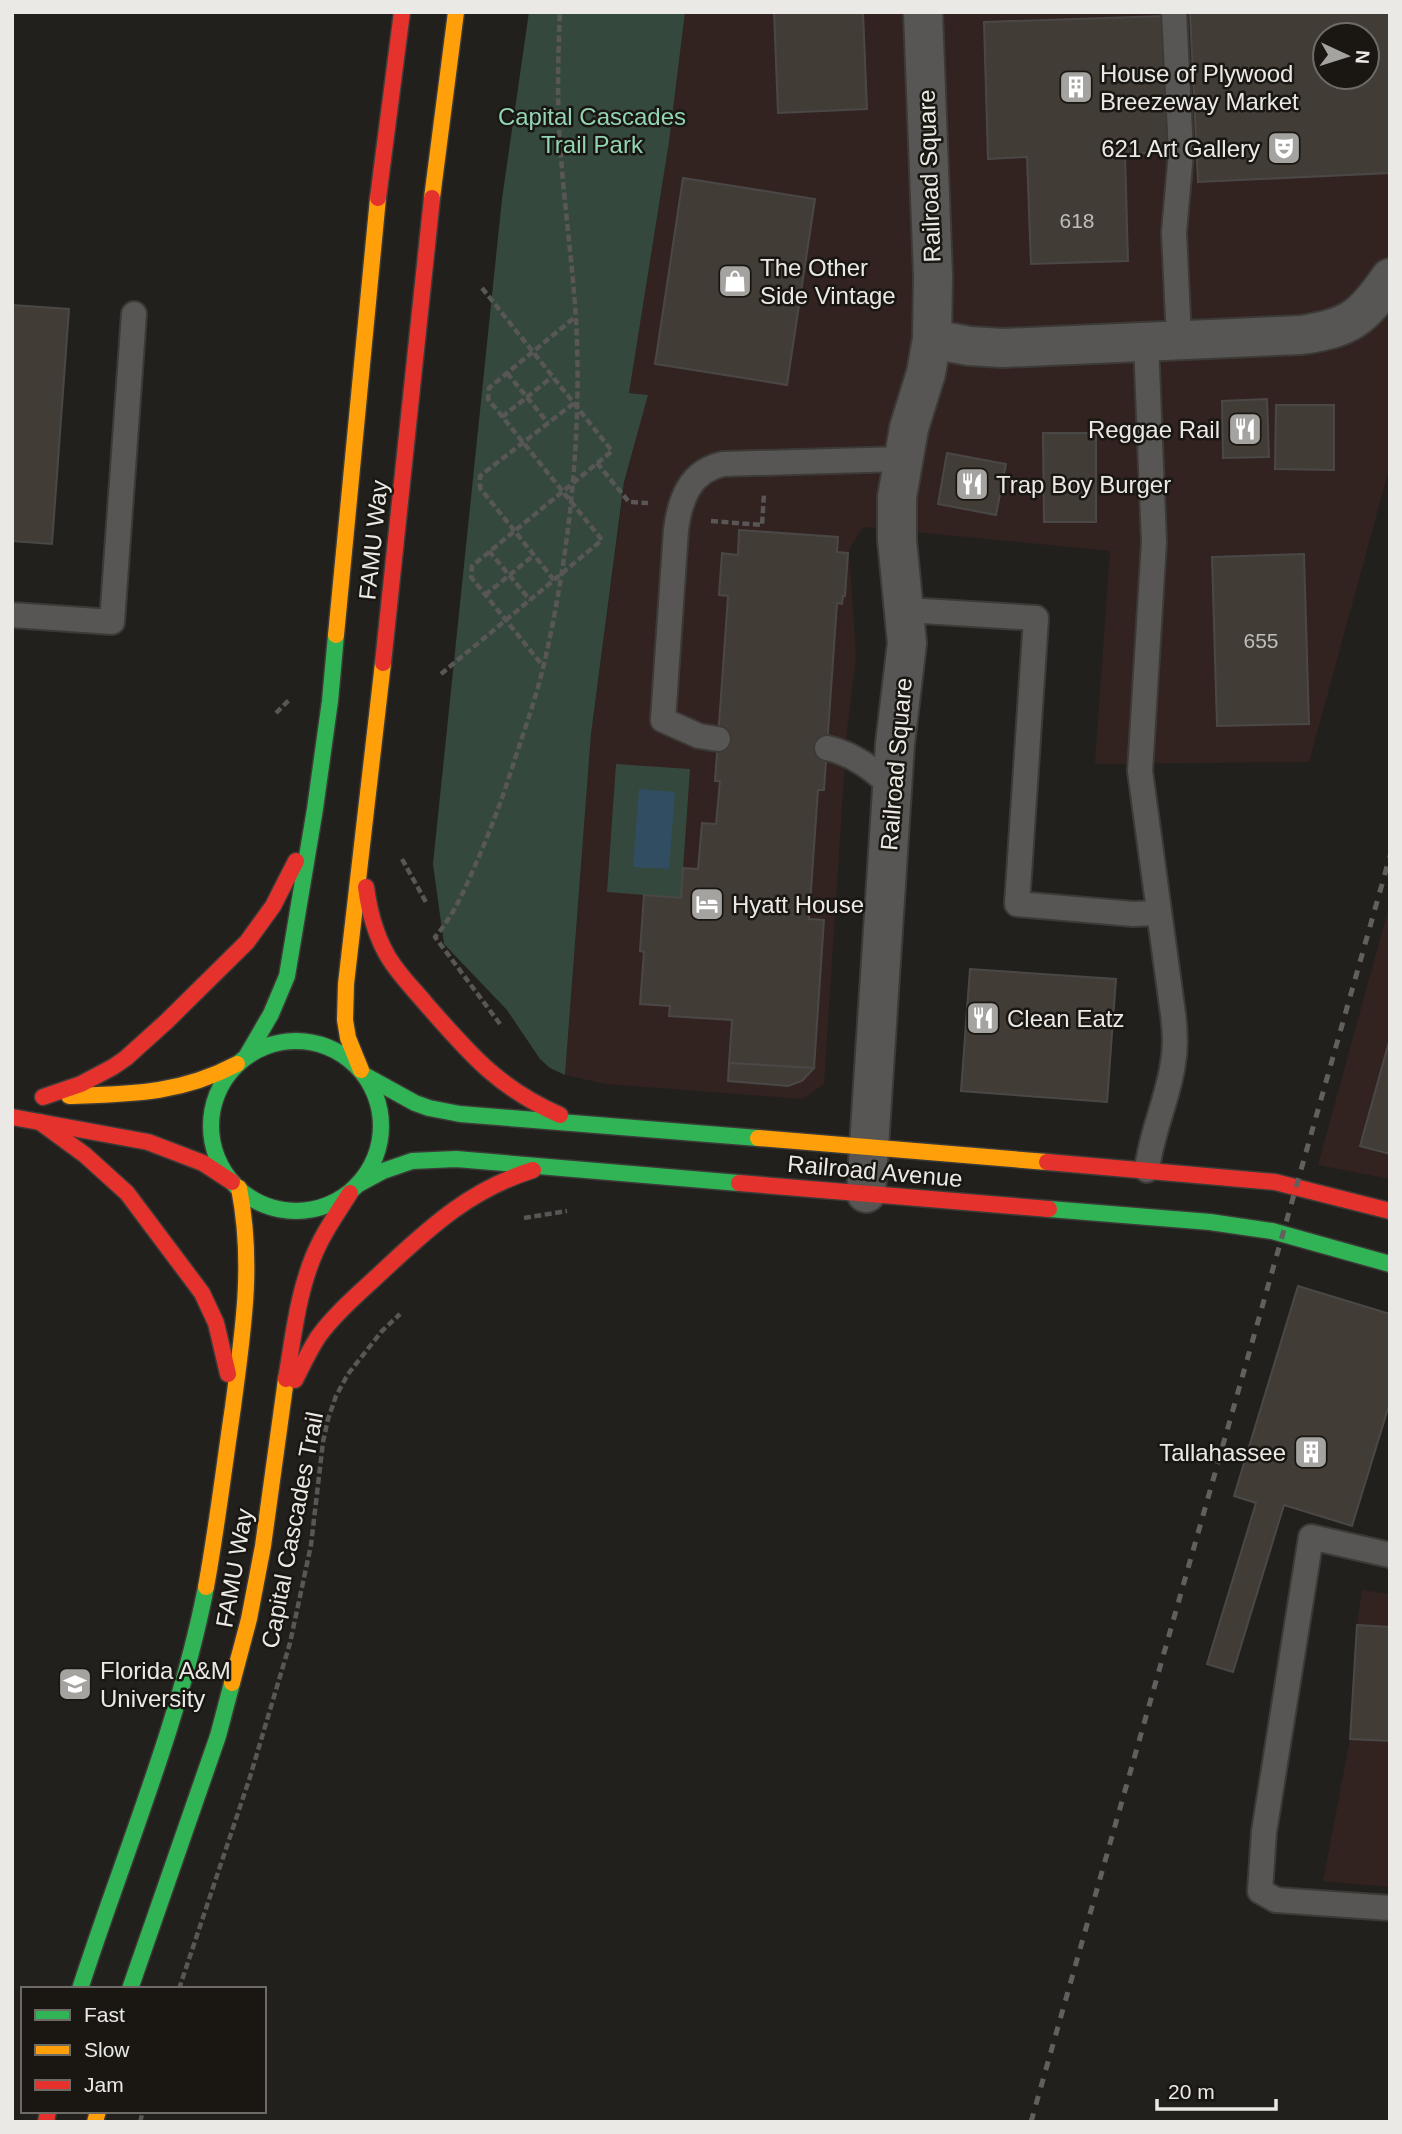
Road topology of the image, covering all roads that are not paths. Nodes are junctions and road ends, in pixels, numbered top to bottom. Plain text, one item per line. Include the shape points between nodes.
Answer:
1 (402, 12) edge
2 (456, 12) edge
3 (923, 12) edge
4 (1174, 12) edge
5 (1390, 278) edge
6 (134, 314) dead end
7 (932, 339) junction
8 (1163, 341) junction
9 (902, 459) junction
10 (906, 610) junction
11 (12, 615) edge
12 (718, 739) dead end
13 (827, 748) dead end
14 (892, 786) junction
15 (316, 809) junction
16 (362, 847) junction
17 (1159, 913) junction
18 (241, 1061) junction
19 (363, 1073) junction
20 (12, 1117) edge
21 (40, 1122) junction
22 (578, 1122) junction
23 (869, 1146) junction
24 (552, 1167) junction
25 (1147, 1170) junction
26 (235, 1185) junction
27 (353, 1189) junction
28 (866, 1193) junction
29 (1390, 1211) edge
30 (1390, 1264) edge
31 (281, 1411) junction
32 (232, 1414) junction
33 (1390, 1555) edge
34 (1390, 1908) edge
35 (81, 1987) edge
36 (131, 1987) edge

1 - 15 street, FAMU Way via 375,223
2 - 16 street, FAMU Way
3 - 7 street, Railroad Square
4 - 8 lane via 1181,153
5 - 8 street via 1369,305 1341,327 1301,335
6 - 11 lane via 112,622
7 - 8 street via 1003,348
7 - 9 street, Railroad Square
8 - 17 lane via 1140,771
9 - 10 street, Railroad Square via 897,540
9 - 12 lane via 723,464 707,469 690,484 677,518 663,720
10 - 14 street, Railroad Square via 906,659
10 - 17 lane via 1036,618 1017,904
13 - 14 lane via 863,762
14 - 23 street, Railroad Square
15 - 18 street, FAMU Way via 287,976 271,1014
15 - 18 street via 286,884 247,942 126,1058 80,1084 37,1098 168,1090 200,1083
16 - 19 street, FAMU Way via 344,1001 348,1038
16 - 22 street via 372,917 397,970 486,1071 541,1107
17 - 25 lane via 1175,1054
18 - 19 street, FAMU Way via 281,1042 306,1041 342,1053
18 - 26 street, FAMU Way via 221,1085 212,1122 214,1147
19 - 22 street, Railroad Avenue via 436,1110
19 - 27 street, FAMU Way via 377,1097 382,1132 371,1166
20 - 21 street
21 - 26 street via 162,1147 203,1163
21 - 32 street via 127,1193 202,1293 225,1358
22 - 23 street, Railroad Avenue
23 - 25 street, Railroad Avenue
23 - 28 street, Railroad Square
24 - 27 street, Railroad Avenue via 427,1159 398,1164
24 - 28 street, Railroad Avenue
24 - 31 street via 516,1174 486,1187 430,1227 320,1336
25 - 29 street, Railroad Avenue via 1275,1182
26 - 27 street, FAMU Way via 256,1202 299,1211 321,1208
26 - 32 street, FAMU Way via 247,1227 248,1266
27 - 31 street, FAMU Way via 307,1274
28 - 30 street, Railroad Avenue via 1258,1228
31 - 36 street, FAMU Way via 257,1580 230,1696
32 - 35 street, FAMU Way via 211,1563 187,1670
33 - 34 lane via 1311,1537 1264,1832 1260,1891 1276,1900

